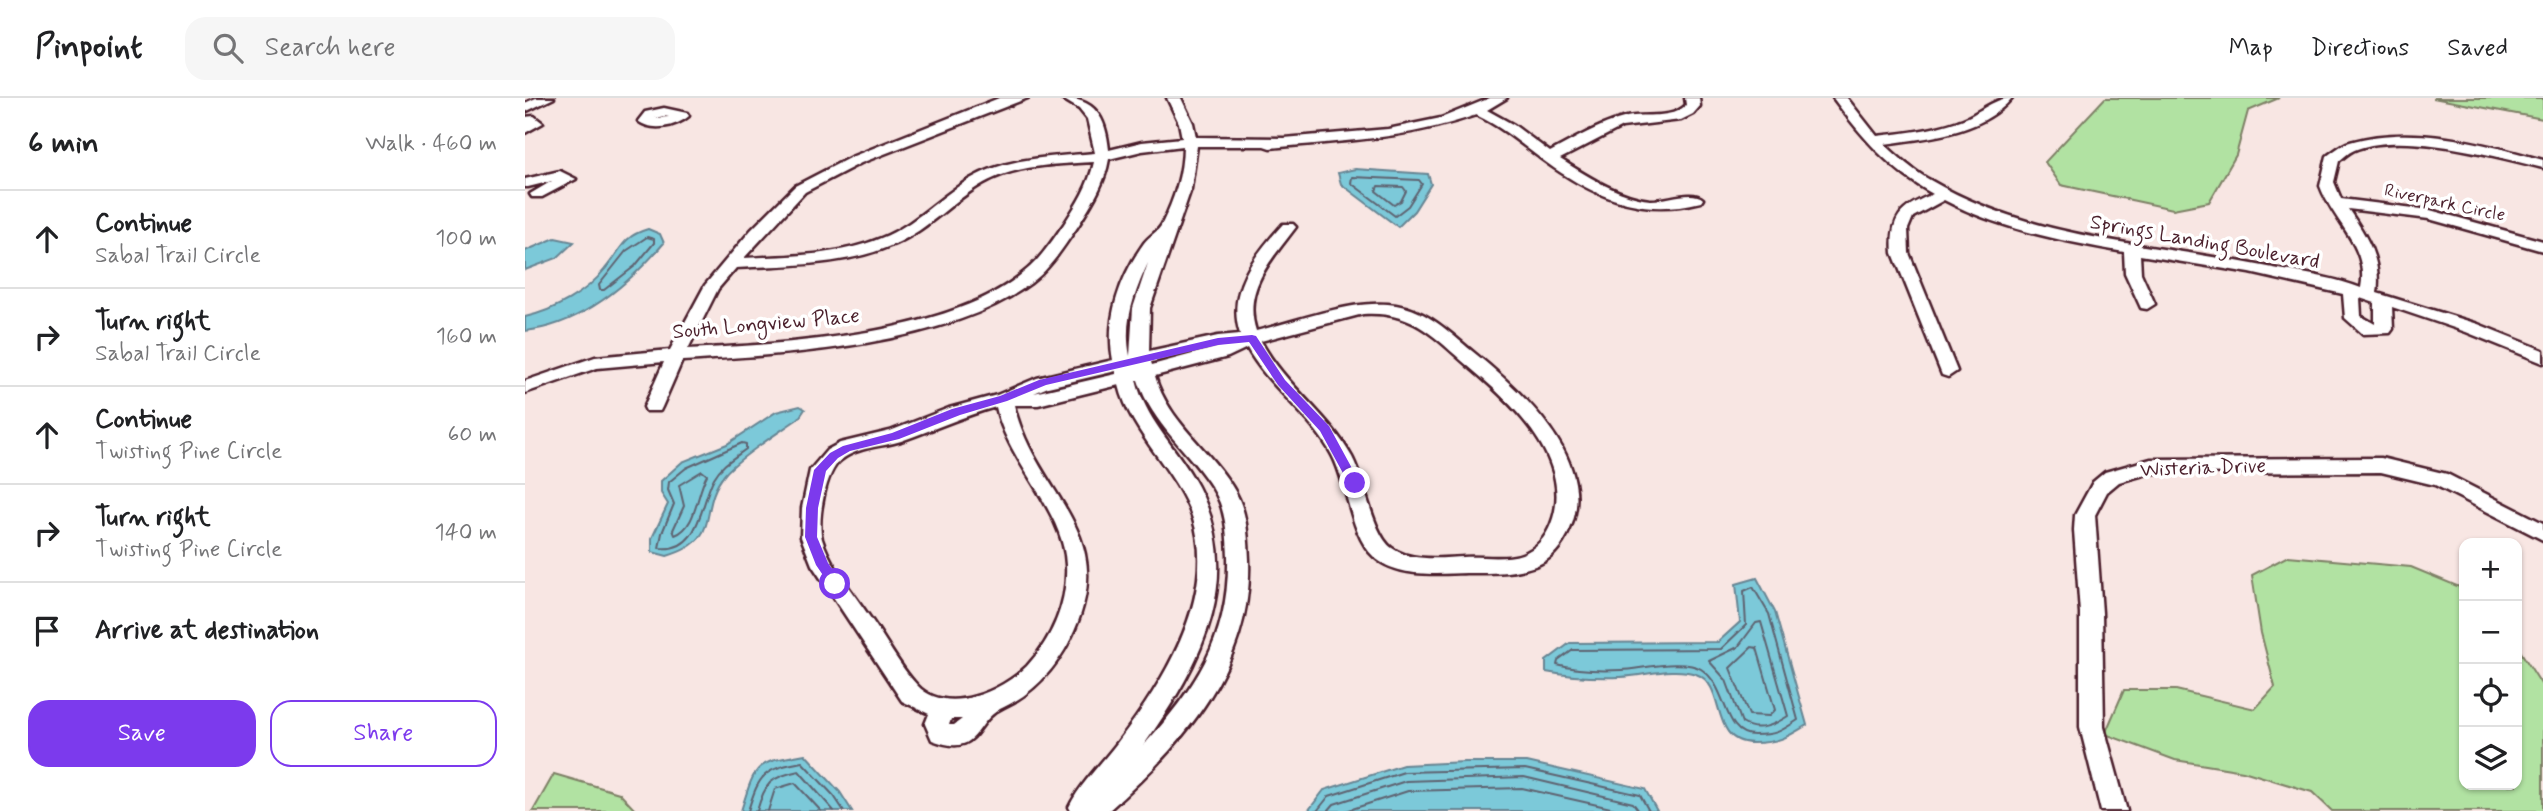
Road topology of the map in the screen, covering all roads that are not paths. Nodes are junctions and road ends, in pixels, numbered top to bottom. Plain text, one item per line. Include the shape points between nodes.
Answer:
1 (547, 98) edge
2 (655, 98) edge
3 (1021, 98) edge
4 (1068, 98) edge
5 (1174, 98) edge
6 (1500, 98) edge
7 (1692, 98) edge
8 (1840, 98) edge
9 (2005, 98) edge
10 (525, 108) edge
11 (1479, 111) junction
12 (656, 114) dead end
13 (525, 121) edge
14 (525, 129) edge
15 (1875, 141) junction
16 (1191, 148) junction
17 (1102, 156) junction
18 (1550, 158) junction
19 (2543, 164) edge
20 (530, 186) edge
21 (1942, 195) junction
22 (1696, 199) dead end
23 (2337, 203) junction
24 (526, 209) edge
25 (1288, 227) dead end
26 (2543, 246) edge
27 (2132, 251) junction
28 (730, 263) junction
29 (2367, 294) junction
30 (2147, 304) dead end
31 (1252, 338) junction
32 (676, 355) junction
33 (2543, 357) edge
34 (1133, 368) junction
35 (1948, 371) dead end
36 (525, 387) edge
37 (1003, 399) junction
38 (653, 407) dead end
39 (2543, 532) edge
40 (1079, 811) edge
41 (1090, 811) edge
42 (2114, 811) edge

1 - 10 street
2 - 12 street
3 - 28 street via 1006,100 825,174 800,189
4 - 17 street via 1082,103 1095,119
5 - 16 street via 1186,121
6 - 11 street
7 - 18 street via 1687,113 1618,124
8 - 15 street, Springs Landing Boulevard
9 - 15 street via 1999,106 1964,124
11 - 16 street via 1424,127
11 - 18 street via 1512,128
13 - 14 street via 536,123
15 - 21 street, Springs Landing Boulevard via 1898,165
16 - 17 street via 1123,159
16 - 34 street via 1185,188 1143,295
17 - 28 street via 1028,164 988,175 912,229 862,251 823,259
17 - 32 street, South Longview Place via 1085,203 1049,257 1019,283 994,296 899,330 837,343
18 - 22 street via 1634,201 1665,205
19 - 23 street via 2441,142 2378,141 2345,149 2328,165 2327,183
20 - 24 street
21 - 27 street, Springs Landing Boulevard via 2002,220
21 - 35 street via 1908,212 1898,235
23 - 26 street, Riverpark Circle via 2430,215
23 - 29 street via 2371,267
25 - 31 street via 1262,258 1249,288 1244,319
27 - 29 street, Springs Landing Boulevard via 2249,267
27 - 30 street via 2133,273
28 - 32 street via 711,288
29 - 33 street, Springs Landing Boulevard via 2461,323
31 - 31 street via 1363,309 1381,308 1419,318 1517,400 1558,460 1567,507 1549,546 1520,563 1409,564 1385,555 1371,540 1355,483 1340,452 1325,428 1282,383
31 - 34 street via 1222,353
32 - 36 street, South Longview Place via 595,363
32 - 38 street
34 - 37 street via 1043,382
34 - 40 street via 1134,405 1204,515 1209,535 1207,590 1192,643 1163,701
34 - 41 street via 1163,415 1227,494 1241,582 1238,612 1228,640 1194,706 1133,775
37 - 37 street via 834,455 820,470 812,508 811,537 823,565 910,694 928,706 943,708 937,724 947,736 962,734 975,725 982,705 1019,688 1039,668 1059,639 1079,579 1077,552 1067,525 1013,436
39 - 42 street, Wisteria Drive via 2440,479 2381,465 2151,466 2112,477 2091,502 2084,530 2091,613 2092,726

